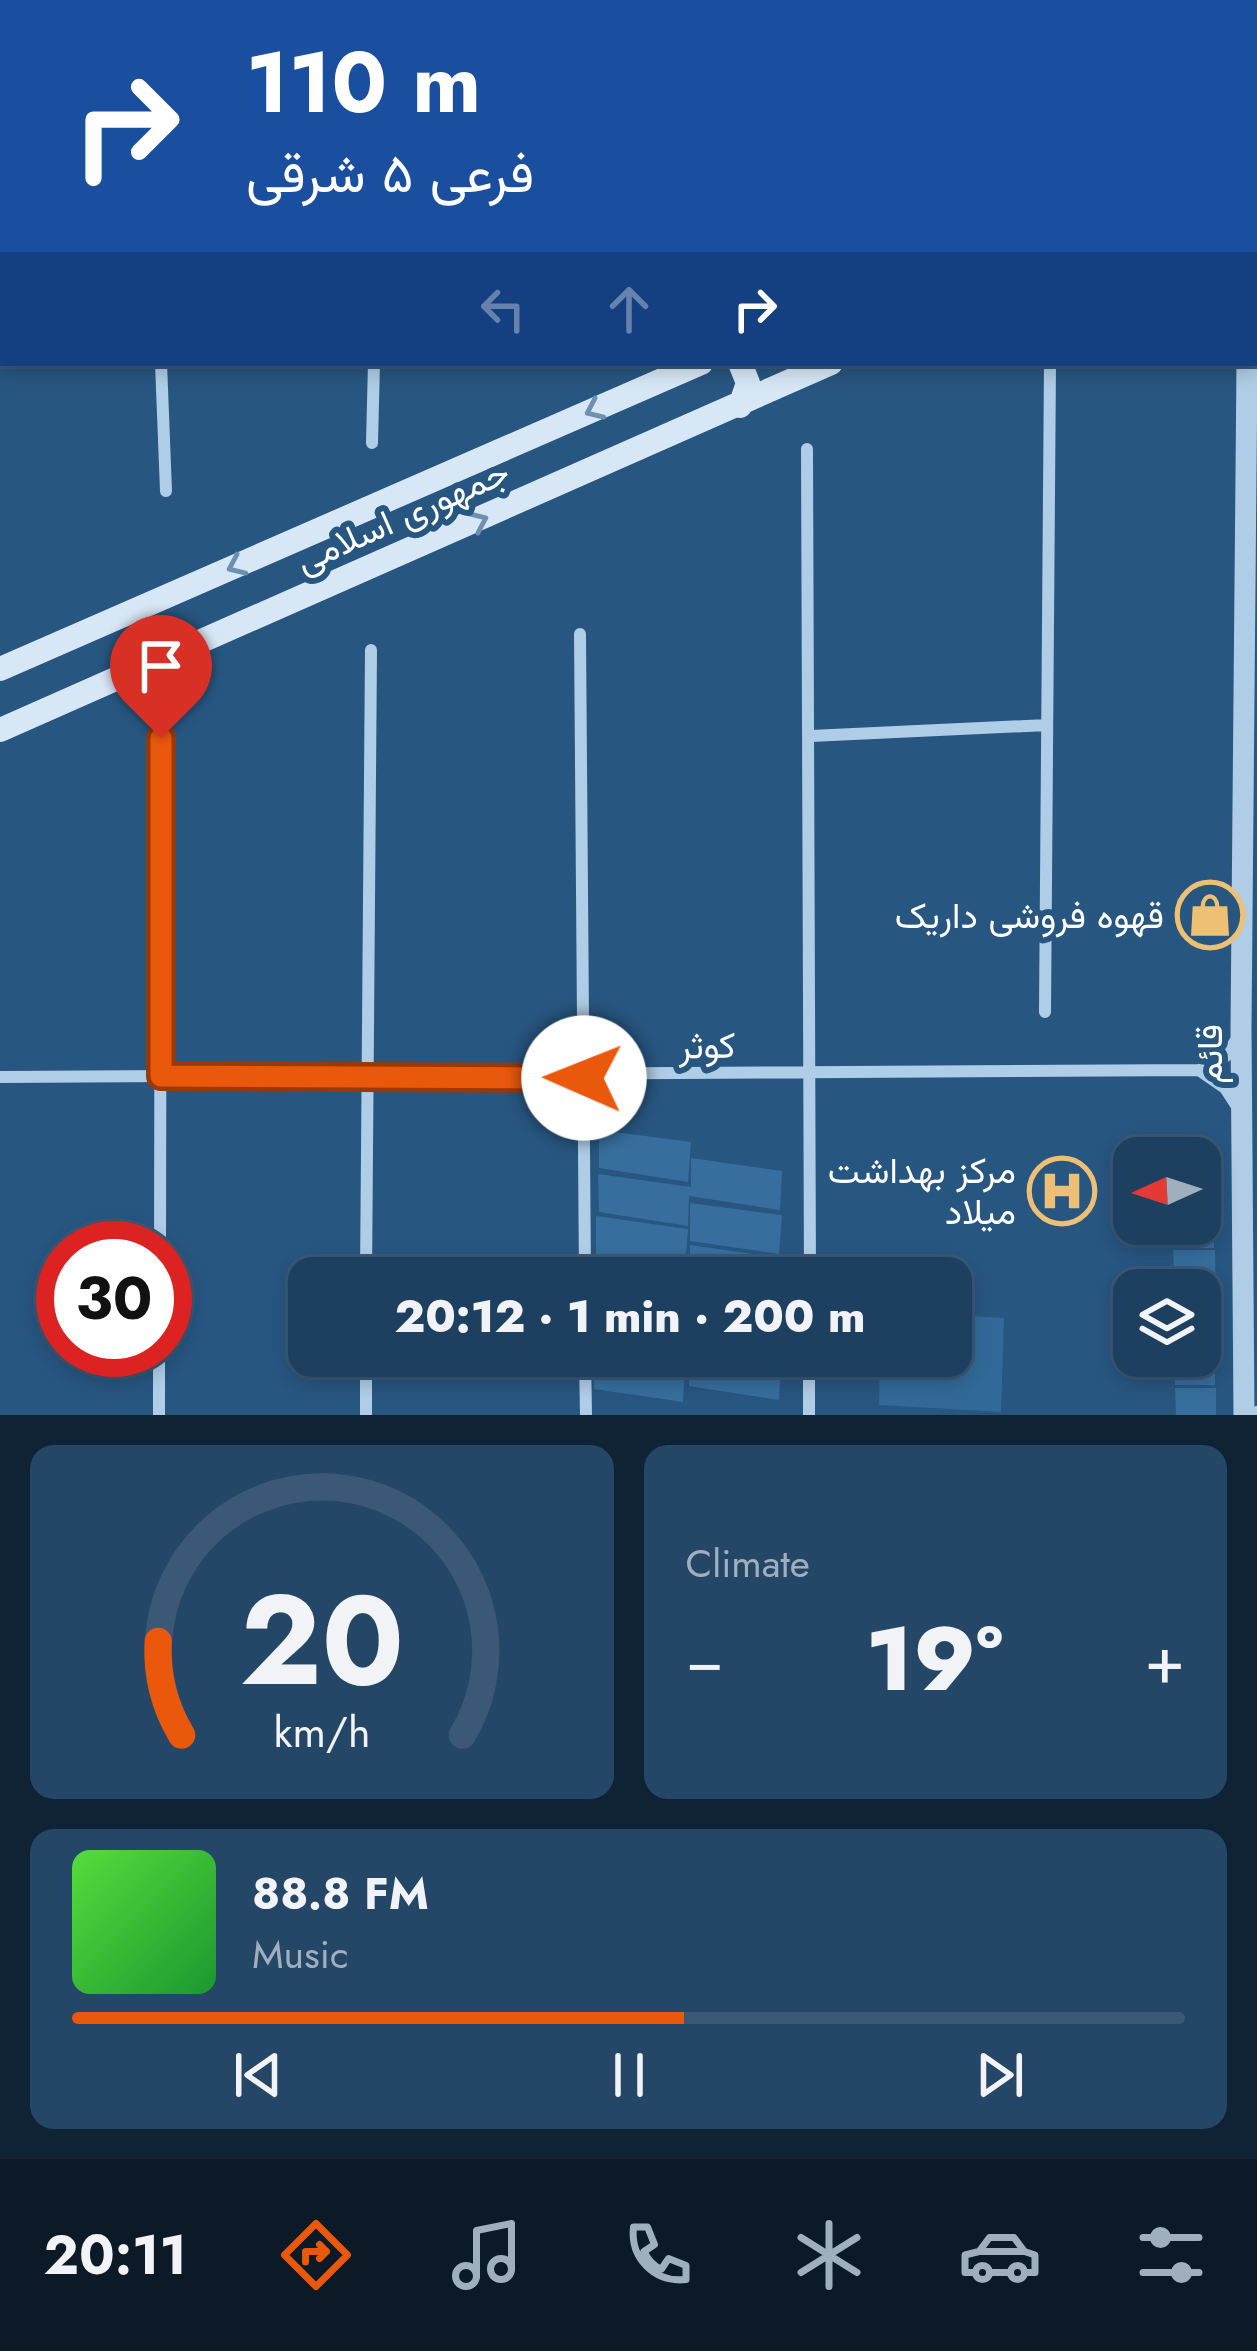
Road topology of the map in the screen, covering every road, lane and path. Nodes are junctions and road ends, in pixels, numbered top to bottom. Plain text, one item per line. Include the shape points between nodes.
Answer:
1 (161, 366) edge
2 (374, 366) edge
3 (694, 366) edge
4 (741, 366) edge
5 (754, 366) edge
6 (825, 366) edge
7 (1050, 366) edge
8 (1247, 366) edge
9 (784, 387) junction
10 (740, 406) junction
11 (372, 443) dead end
12 (807, 448) dead end
13 (166, 491) dead end
14 (580, 634) dead end
15 (371, 650) dead end
16 (0, 669) edge
17 (1243, 696) junction
18 (1257, 716) edge
19 (1048, 724) junction
20 (0, 730) edge
21 (811, 736) junction
22 (161, 738) dead end
23 (1250, 751) edge
24 (1046, 1012) dead end
25 (1241, 1029) junction
26 (1198, 1070) junction
27 (811, 1073) junction
28 (161, 1076) junction
29 (366, 1076) junction
30 (0, 1077) edge
31 (584, 1078) junction
32 (1242, 1122) junction
33 (160, 1221) edge
34 (366, 1257) edge
35 (585, 1257) edge
36 (810, 1257) edge
37 (1251, 1357) edge
38 (159, 1377) edge
39 (366, 1377) edge
40 (585, 1377) edge
41 (809, 1377) edge
42 (809, 1408) edge
43 (159, 1415) edge
44 (366, 1415) edge
45 (586, 1415) edge
46 (1244, 1415) edge

1 - 13 street
2 - 11 street
3 -> 16 main road, جمهوری اسلامی
4 - 10 main road via 748,383
5 - 9 main road via 764,382
6 - 9 main road, جمهوری اسلامی
7 - 19 street
8 - 17 street
9 - 10 main road, جمهوری اسلامی
20 -> 10 main road, جمهوری اسلامی
12 - 21 street
14 - 31 street
15 - 29 street
17 - 18 street
17 - 23 street, قائم
19 - 21 street
19 - 24 street
21 - 27 street
22 - 28 street
23 - 25 street, قائم
25 - 26 street via 1226,1056
25 - 32 street, قائم
26 - 27 street, کوثر
26 - 32 street via 1225,1088
27 - 31 street, کوثر
27 - 36 street
28 - 29 street, کوثر
28 - 30 street, کوثر
28 - 33 street
29 - 31 street, کوثر
29 - 34 street
31 - 35 street
32 - 37 street, قائم
37 - 46 street, قائم
38 - 43 street
39 - 44 street
40 - 45 street
41 - 42 street

